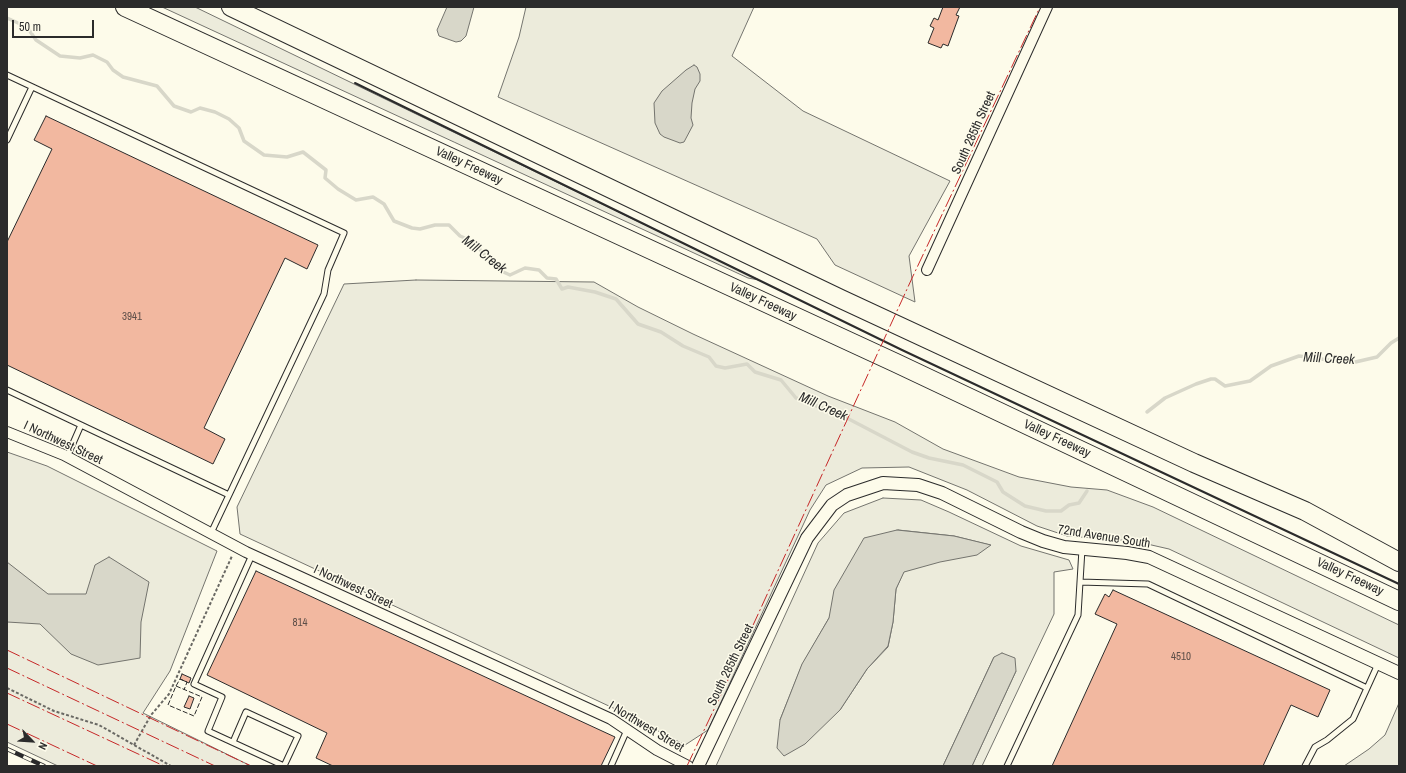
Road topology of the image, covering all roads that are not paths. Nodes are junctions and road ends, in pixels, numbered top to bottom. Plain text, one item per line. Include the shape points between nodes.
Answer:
1 (125, 7) edge
2 (231, 7) edge
3 (1047, 7) edge
4 (7, 75) edge
5 (32, 86) junction
6 (7, 140) edge
7 (927, 270) dead end
8 (7, 390) edge
9 (81, 425) junction
10 (7, 432) edge
11 (67, 457) junction
12 (229, 495) junction
13 (1305, 512) junction
14 (211, 533) junction
15 (1082, 549) junction
16 (1399, 551) edge
17 (252, 555) junction
18 (1399, 562) edge
19 (790, 576) joint
20 (1080, 582) junction
21 (1399, 600) edge
22 (1378, 663) junction
23 (1399, 673) edge
24 (1367, 688) junction
25 (627, 730) junction
26 (233, 742) junction
27 (284, 766) edge
28 (611, 766) edge
29 (688, 766) edge
30 (698, 766) edge
31 (1007, 766) edge
32 (1305, 766) edge

1 - 21 highway, Valley Freeway via 896,363
2 - 13 highway via 841,300
3 - 7 street, South 285th Street
4 - 5 lane
5 - 6 lane
5 - 12 lane via 344,233 328,270 324,294
8 - 9 lane
9 - 11 lane
9 - 12 lane
10 - 11 street, I Northwest Street
11 - 14 street, I Northwest Street
12 - 14 lane
13 - 16 highway
13 - 18 highway
14 - 17 street, I Northwest Street
15 - 19 street, 72nd Avenue South via 1043,541 942,493 918,485 883,483 847,494 832,505 807,538
15 - 20 lane
15 - 22 street, 72nd Avenue South via 1139,554 1154,559
17 - 25 street, I Northwest Street via 611,719
17 - 26 lane via 194,684 222,698 208,731
19 - 30 street, South 285th Street
20 - 24 lane via 1148,584
20 - 31 lane via 1078,616
22 - 23 street, 72nd Avenue South
22 - 24 lane
24 - 32 lane via 1353,718 1315,747
25 - 28 lane
25 - 29 street, I Northwest Street
26 - 27 lane
26 - 27 lane via 246,712 298,736

